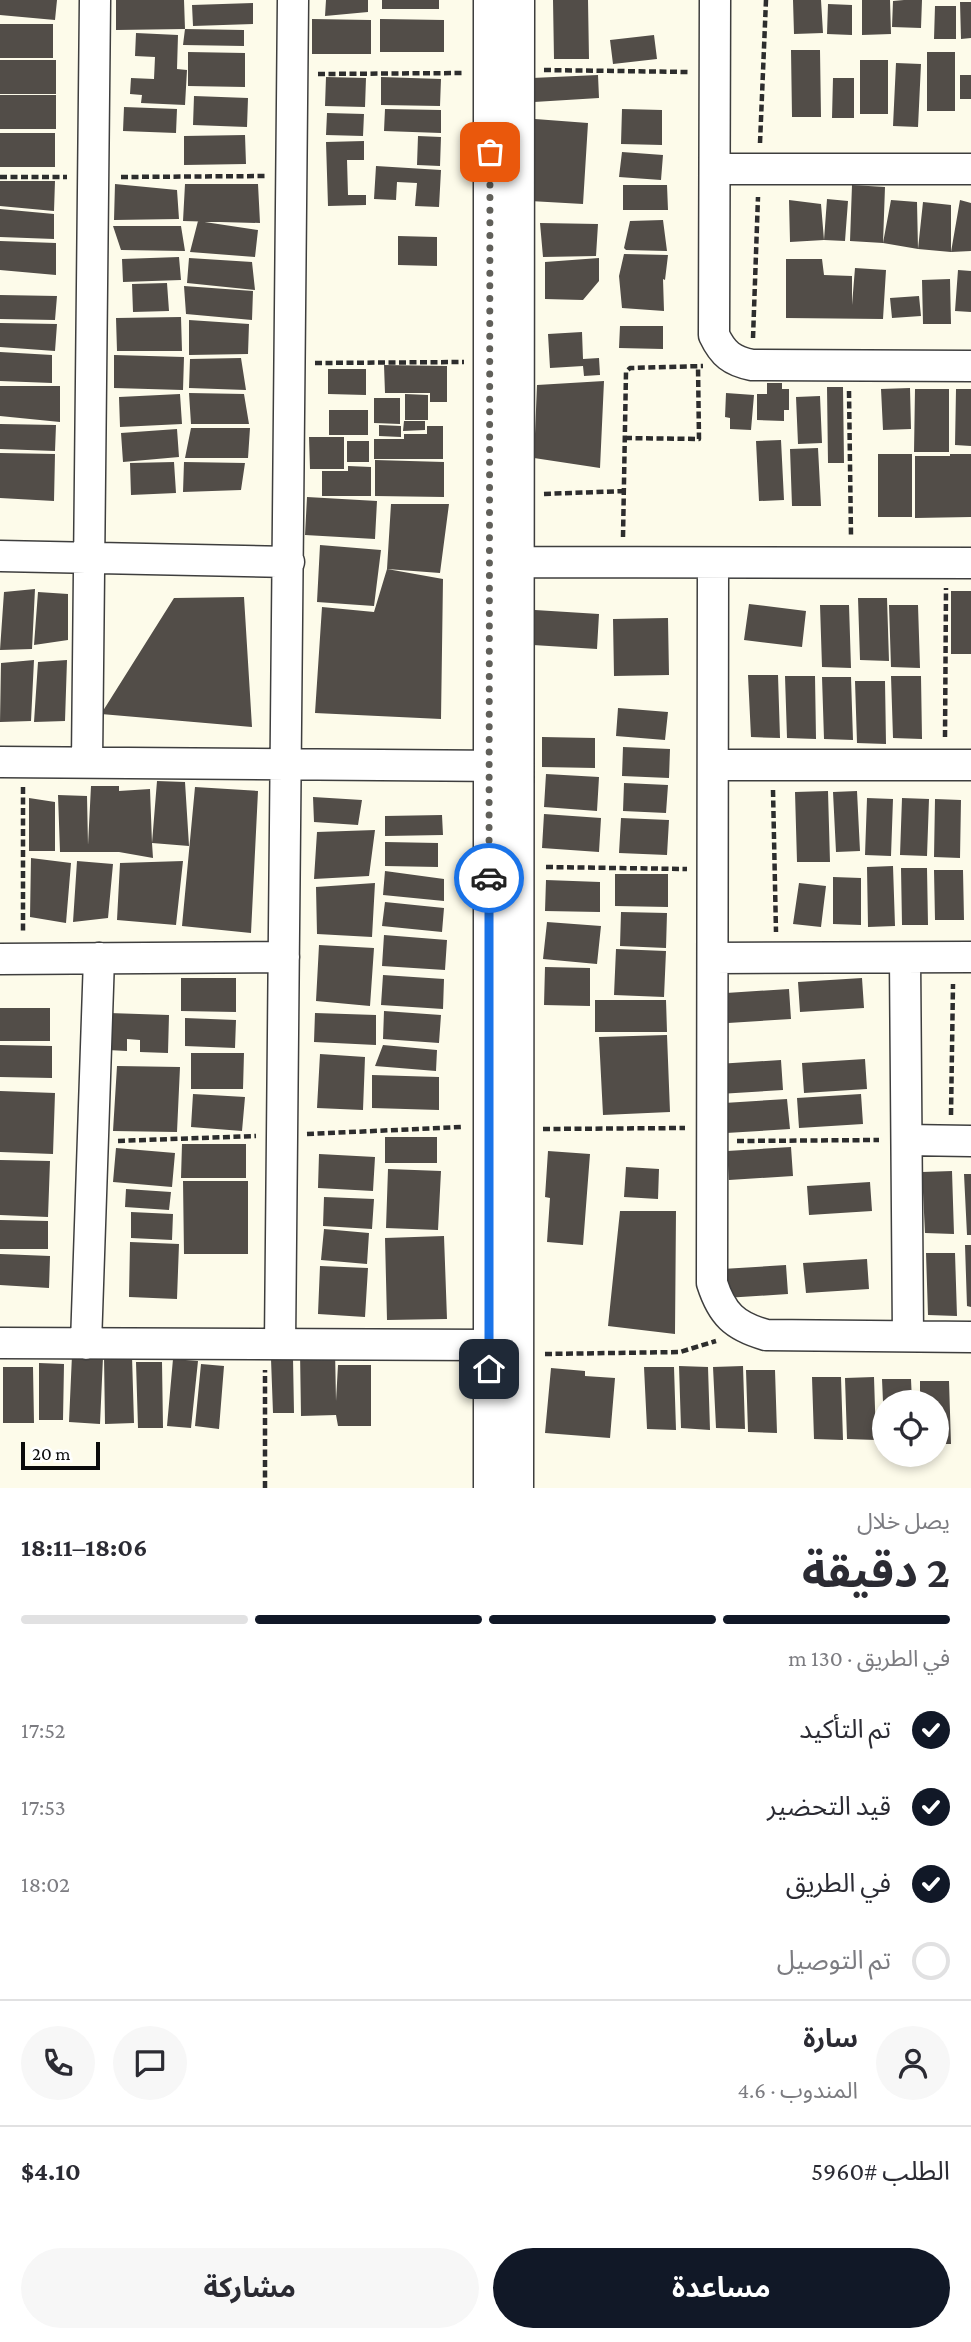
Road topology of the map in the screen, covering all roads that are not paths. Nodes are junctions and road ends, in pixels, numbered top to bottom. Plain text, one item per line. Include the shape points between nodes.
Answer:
1 (95, 0) edge
2 (293, 0) edge
3 (489, 0) edge
4 (519, 0) edge
5 (715, 0) edge
6 (504, 71) junction
7 (715, 169) junction
8 (971, 169) edge
9 (971, 366) edge
10 (0, 556) edge
11 (89, 558) junction
12 (289, 562) junction
13 (504, 562) junction
14 (713, 562) junction
15 (958, 563) edge
16 (11, 762) edge
17 (87, 762) junction
18 (286, 764) junction
19 (713, 765) junction
20 (958, 765) edge
21 (504, 766) junction
22 (284, 957) junction
23 (99, 958) junction
24 (713, 958) junction
25 (905, 958) junction
26 (962, 958) edge
27 (11, 959) edge
28 (906, 1140) junction
29 (961, 1140) edge
30 (908, 1336) junction
31 (971, 1337) edge
32 (0, 1343) edge
33 (86, 1344) junction
34 (273, 1344) junction
35 (489, 1345) junction
36 (489, 1488) edge
37 (518, 1488) edge

1 - 11 street
2 - 12 street
3 - 6 street
4 - 6 street
5 - 7 street
6 - 13 street via 489,362
6 - 13 street via 518,495
7 - 8 street
7 - 9 street via 714,335 722,351 735,361 752,365
10 - 11 street
11 - 12 street
11 - 17 street
12 - 18 street
13 - 14 street
13 - 21 street
14 - 15 street
14 - 19 street
16 - 17 street
17 - 18 street
18 - 21 street
18 - 22 street
19 - 20 street
19 - 24 street
21 - 35 street
21 - 37 street via 518,866
22 - 23 street
22 - 34 street
23 - 27 street
23 - 33 street
24 - 25 street
24 - 30 street via 712,1283 718,1302 730,1318 766,1335
25 - 26 street
25 - 28 street
28 - 29 street
28 - 30 street
30 - 31 street
32 - 33 street
33 - 34 street
34 - 35 street
35 - 36 street

